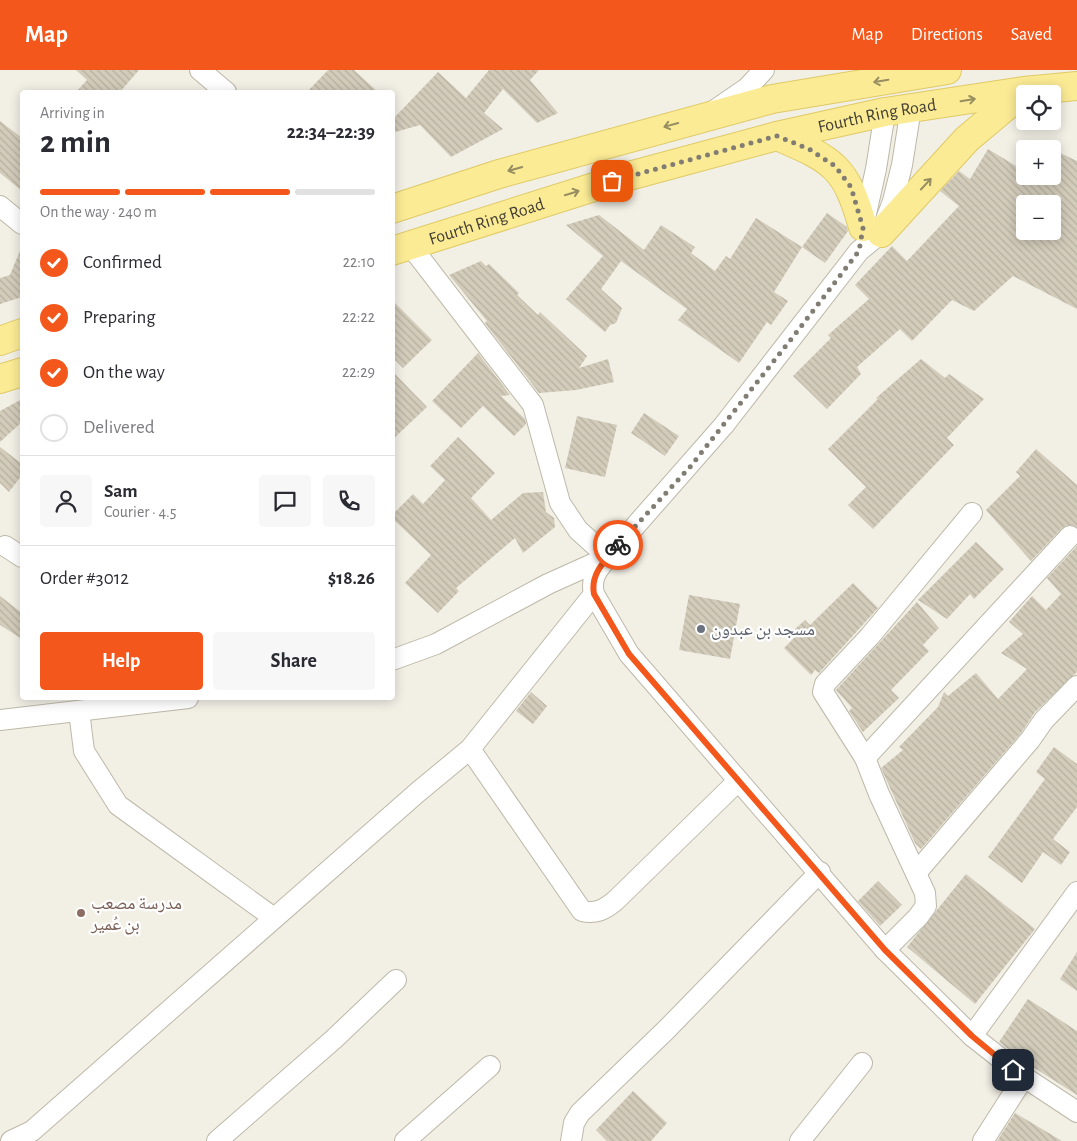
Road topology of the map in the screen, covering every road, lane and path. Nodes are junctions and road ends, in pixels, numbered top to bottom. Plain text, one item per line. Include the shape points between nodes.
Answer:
1 (200, 70) edge
2 (764, 70) edge
3 (820, 70) edge
4 (947, 70) edge
5 (1077, 86) edge
6 (1061, 88) edge
7 (224, 90) edge
8 (1016, 92) edge
9 (1016, 98) edge
10 (772, 99) junction
11 (898, 110) junction
12 (706, 116) junction
13 (777, 136) junction
14 (0, 206) edge
15 (395, 208) edge
16 (20, 222) edge
17 (868, 237) junction
18 (401, 248) edge
19 (20, 335) edge
20 (0, 341) edge
21 (20, 373) edge
22 (0, 379) edge
23 (972, 513) dead end
24 (1070, 536) dead end
25 (5, 546) dead end
26 (20, 556) edge
27 (608, 557) junction
28 (594, 594) junction
29 (395, 659) edge
30 (1077, 686) edge
31 (153, 700) edge
32 (79, 711) junction
33 (0, 720) edge
34 (470, 749) junction
35 (865, 758) junction
36 (738, 781) junction
37 (820, 872) junction
38 (916, 872) junction
39 (1077, 892) edge
40 (274, 918) junction
41 (885, 950) junction
42 (396, 980) dead end
43 (972, 1036) junction
44 (862, 1063) dead end
45 (490, 1066) dead end
46 (1024, 1077) junction
47 (1077, 1112) edge
48 (11, 1141) edge
49 (217, 1141) edge
50 (405, 1141) edge
51 (571, 1141) edge
52 (800, 1141) edge
53 (983, 1141) edge

1 - 7 street
2 - 12 street via 747,88
3 - 10 main road
4 -> 10 main road, Fourth Ring Road
5 - 6 main road, Fourth Ring Road
11 -> 8 main road, Fourth Ring Road
17 -> 9 main road via 967,139
10 - 12 main road, Fourth Ring Road
11 - 13 main road, Fourth Ring Road
11 - 17 street via 876,169
12 -> 15 main road, Fourth Ring Road via 499,174
13 - 17 main road via 809,149 835,166 851,187
18 -> 13 main road, Fourth Ring Road via 629,176
14 - 16 street
17 - 27 street via 724,425
18 - 27 street via 533,405 560,503 578,530
19 - 20 main road
21 - 22 main road
23 - 35 street via 870,636 825,684 823,692 828,704
24 - 35 street
25 - 26 street
27 - 28 street via 594,575
27 - 29 street via 548,584 436,644
28 - 34 street
28 - 36 street via 629,654
30 - 38 street via 1044,720
31 - 32 street
32 - 33 street
32 - 40 street via 84,751 118,805
34 - 36 street via 582,911 593,913 604,910 615,901
34 - 40 street
35 - 38 street
36 - 37 street
37 - 41 street
37 - 51 street via 666,1030 580,1112
38 - 41 street via 925,893 926,906
39 - 43 street
40 - 48 street via 32,1131
41 - 43 street
42 - 49 street
43 - 46 street
44 - 52 street
45 - 50 street
46 - 47 street
46 - 53 street

